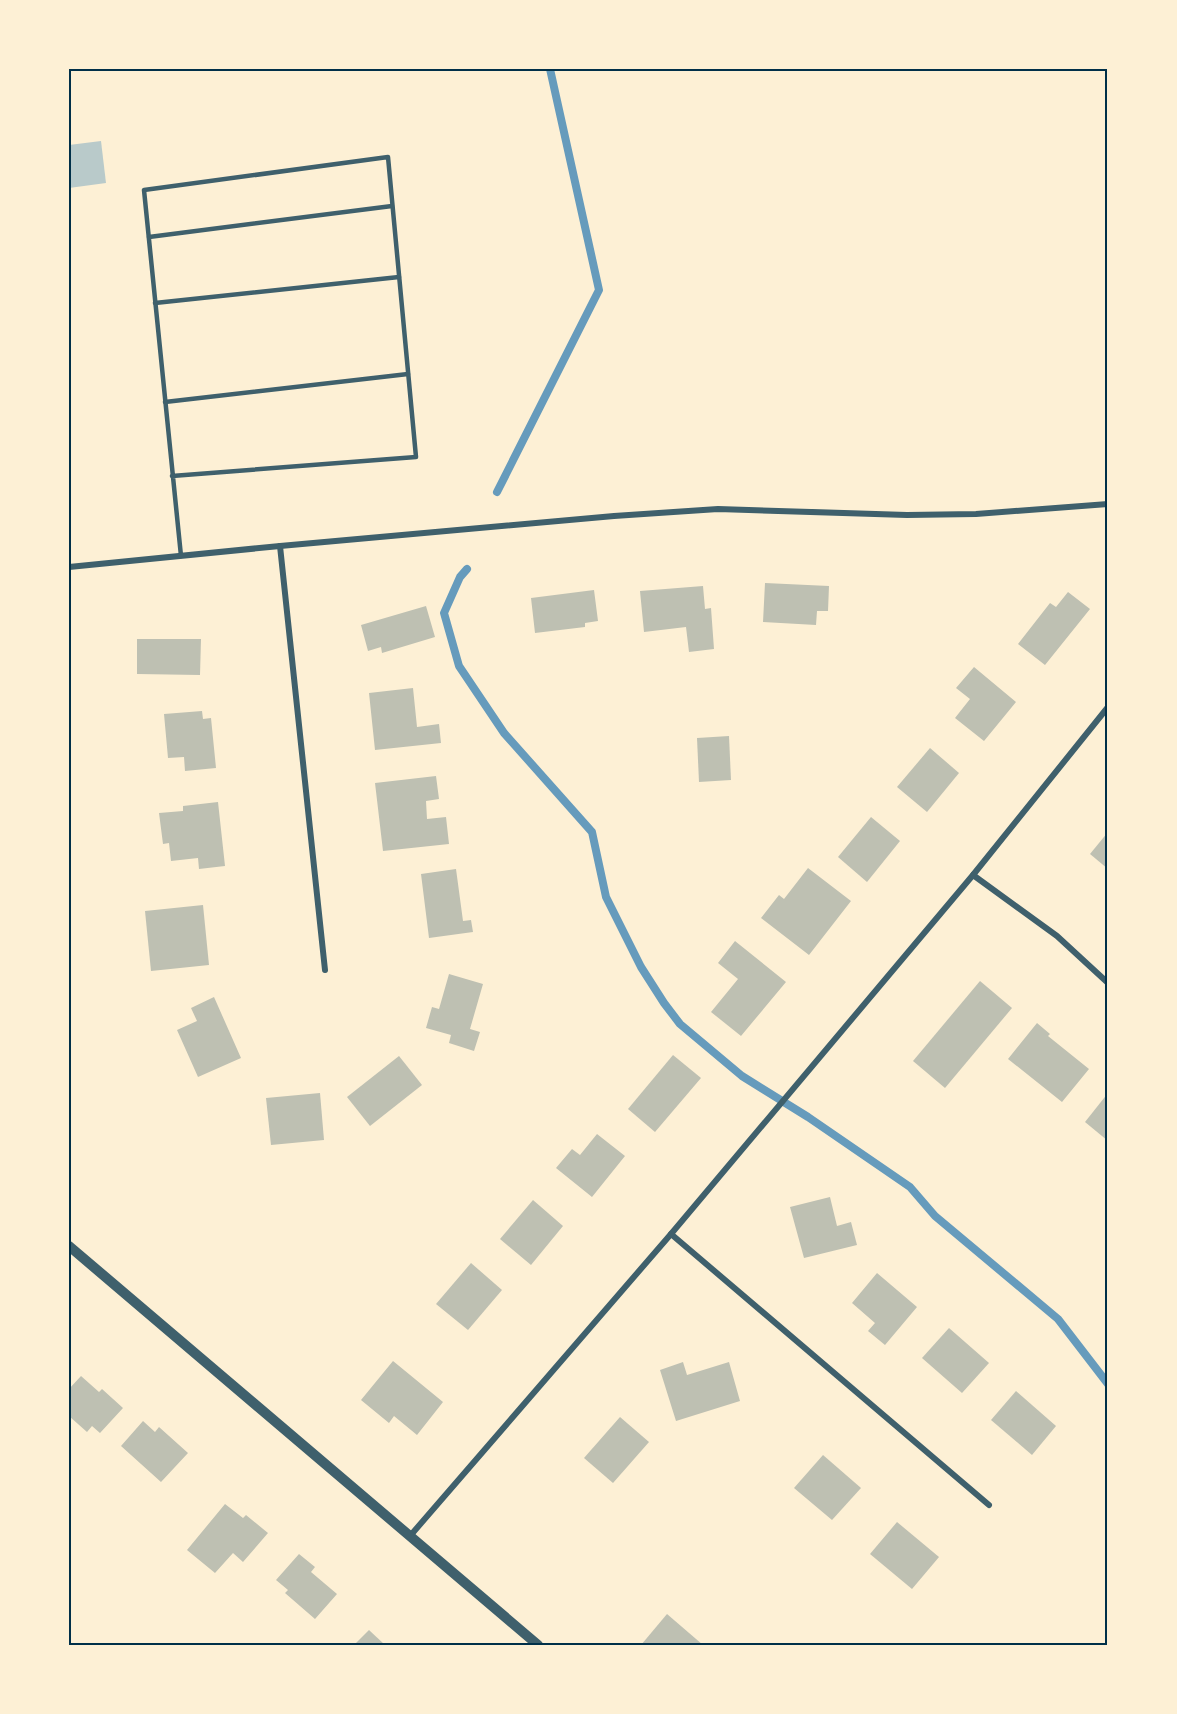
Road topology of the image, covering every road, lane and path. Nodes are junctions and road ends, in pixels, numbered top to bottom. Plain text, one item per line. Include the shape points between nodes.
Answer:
1 (392, 206) junction
2 (149, 237) junction
3 (399, 277) junction
4 (155, 303) junction
5 (408, 374) junction
6 (165, 402) junction
7 (172, 476) junction
8 (1108, 504) edge
9 (280, 546) junction
10 (180, 556) junction
11 (69, 567) edge
12 (1108, 707) edge
13 (973, 875) junction
14 (325, 970) dead end
15 (1108, 983) edge
16 (671, 1234) junction
17 (69, 1246) edge
18 (989, 1505) dead end
19 (410, 1536) junction
20 (538, 1645) edge

1 - 2 lane
1 - 2 lane via 388,158 144,190
1 - 3 lane
2 - 4 lane
3 - 4 lane
3 - 5 lane
4 - 6 lane
5 - 6 lane
5 - 7 lane via 416,457
6 - 7 lane
7 - 10 lane
8 - 9 street via 907,515 718,509
9 - 10 street
9 - 14 street
10 - 11 street
12 - 13 street
13 - 15 street via 1057,936
13 - 16 street
16 - 18 street
16 - 19 street
17 - 19 street
19 - 20 street

